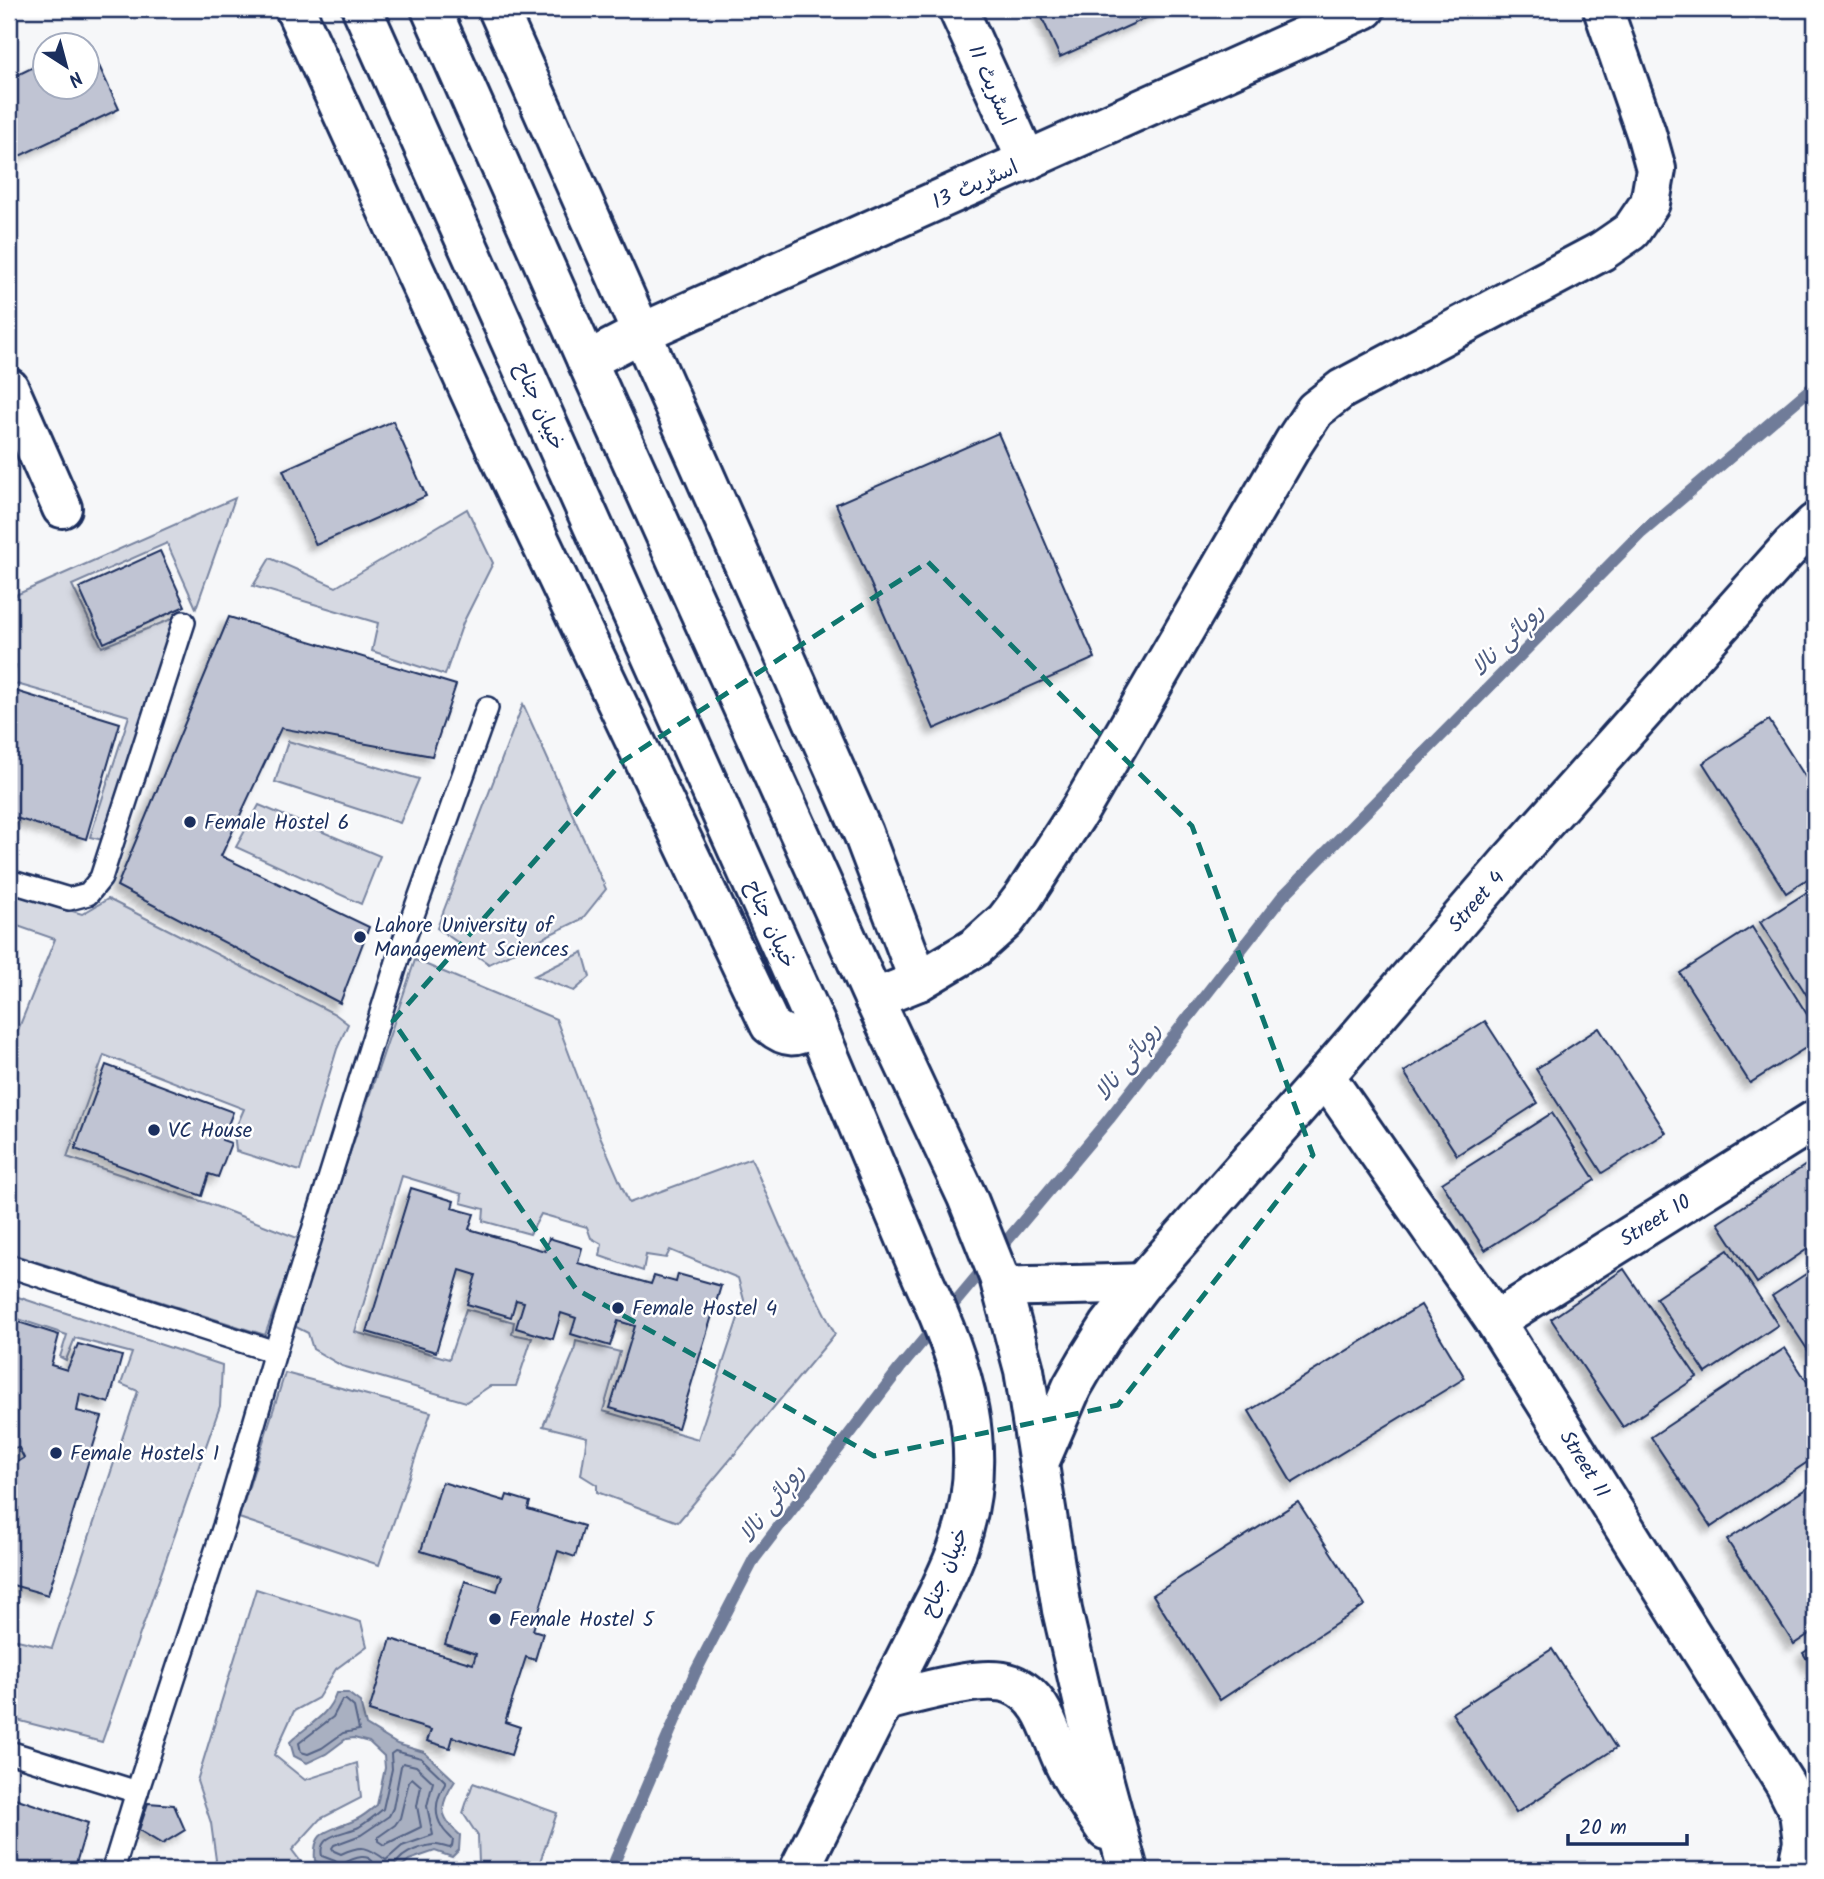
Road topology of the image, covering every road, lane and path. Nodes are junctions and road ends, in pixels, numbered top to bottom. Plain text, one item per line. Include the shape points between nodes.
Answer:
1 (295, 9) edge
2 (362, 9) edge
3 (431, 9) edge
4 (498, 9) edge
5 (958, 9) edge
6 (1365, 9) edge
7 (1603, 9) edge
8 (1027, 161) junction
9 (641, 333) junction
10 (587, 361) junction
11 (9, 388) edge
12 (62, 508) dead end
13 (1815, 523) edge
14 (184, 622) dead end
15 (487, 708) dead end
16 (9, 881) edge
17 (919, 981) junction
18 (874, 999) junction
19 (817, 1027) junction
20 (1325, 1076) junction
21 (1815, 1120) edge
22 (9, 1266) edge
23 (1001, 1282) junction
24 (1142, 1283) junction
25 (1495, 1321) junction
26 (275, 1352) junction
27 (1039, 1463) junction
28 (885, 1701) junction
29 (9, 1752) edge
30 (137, 1791) junction
31 (807, 1864) edge
32 (1127, 1865) edge
33 (113, 1870) edge
34 (1797, 1870) edge

1 - 19 street via 492,440 770,1025 780,1034 794,1036
2 - 19 street, خیبان جناح
3 - 10 street
4 - 9 street
5 - 8 street, اسٹریٹ 11
6 - 8 street, اسٹریٹ 13
7 - 17 street via 1656,169 1650,203 1631,231 1602,251 1342,389 1315,410 1082,808 1024,895 1005,921 976,947
8 - 9 street, اسٹریٹ 13
9 - 10 street, اسٹریٹ 13
9 - 17 street via 863,833
10 - 18 street
11 - 12 street
13 - 20 street, Street 4 via 1519,851
14 - 16 lane via 101,878 88,894 69,899
15 - 26 lane via 402,946
17 - 18 street
18 - 23 street via 967,1197
19 - 28 street, خیبان جناح via 941,1317 971,1419 971,1496 958,1550
20 - 24 street, Street 4
20 - 25 street, Street 11
21 - 25 street, Street 10
22 - 26 lane
23 - 24 street
23 - 27 street via 1024,1370
24 - 27 street, Street 4 via 1072,1387
25 - 34 street, Street 11 via 1785,1784 1799,1812 1803,1842
26 - 30 lane via 225,1527
27 - 32 street via 1062,1610
28 - 31 street, خیبان جناح
28 - 32 street via 991,1681 1011,1684 1031,1696 1051,1729 1067,1770
29 - 30 lane
30 - 33 lane

